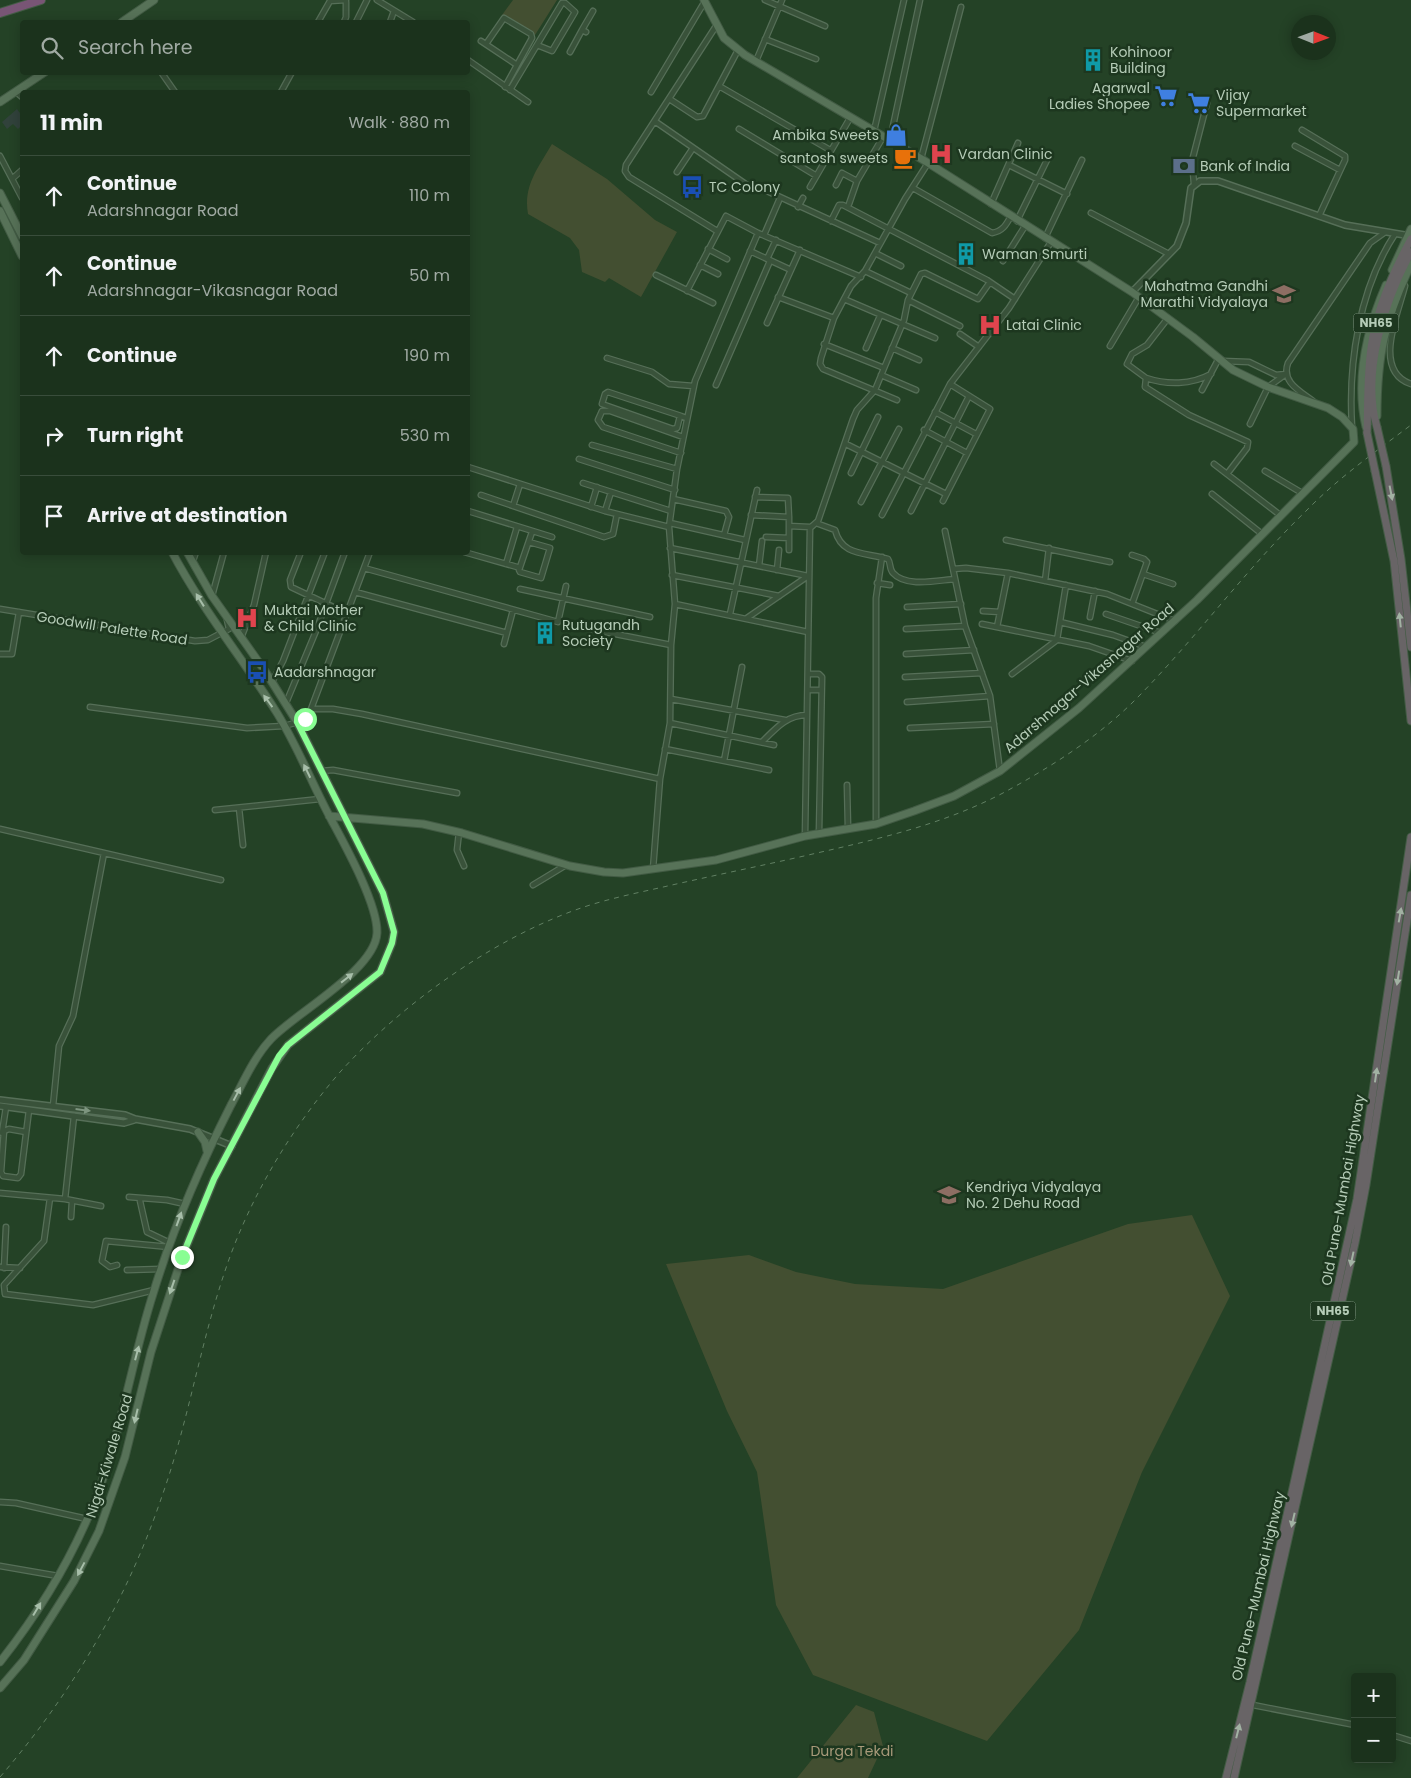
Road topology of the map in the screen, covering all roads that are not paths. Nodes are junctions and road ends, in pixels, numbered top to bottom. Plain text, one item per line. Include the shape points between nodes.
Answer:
1 (41, 0) edge
2 (154, 0) edge
3 (367, 0) edge
4 (377, 0) edge
5 (765, 0) edge
6 (782, 0) edge
7 (904, 0) edge
8 (920, 0) edge
9 (346, 1) edge
10 (705, 1) edge
11 (779, 6) junction
12 (961, 7) dead end
13 (394, 11) junction
14 (593, 11) dead end
15 (0, 13) edge
16 (125, 20) edge
17 (319, 20) edge
18 (345, 20) edge
19 (357, 20) edge
20 (391, 20) edge
21 (410, 20) edge
22 (716, 26) junction
23 (825, 26) dead end
24 (765, 39) junction
25 (480, 40) dead end
26 (486, 44) junction
27 (537, 45) junction
28 (738, 50) junction
29 (570, 52) dead end
30 (816, 59) dead end
31 (470, 61) edge
32 (756, 62) junction
33 (517, 65) junction
34 (41, 75) edge
35 (163, 75) edge
36 (290, 75) edge
37 (505, 86) junction
38 (719, 86) junction
39 (24, 90) edge
40 (174, 90) edge
41 (282, 90) edge
42 (510, 90) junction
43 (650, 92) dead end
44 (19, 94) edge
45 (671, 100) junction
46 (0, 102) edge
47 (528, 102) dead end
48 (1207, 103) dead end
49 (850, 118) junction
50 (656, 122) junction
51 (739, 129) dead end
52 (1302, 130) dead end
53 (874, 131) junction
54 (886, 138) junction
55 (1018, 144) dead end
56 (1295, 146) dead end
57 (693, 148) junction
58 (830, 150) junction
59 (0, 156) edge
60 (1049, 156) dead end
61 (921, 159) junction
62 (1082, 160) dead end
63 (928, 163) junction
64 (1009, 166) junction
65 (1340, 170) junction
66 (20, 172) edge
67 (677, 172) dead end
68 (815, 175) junction
69 (12, 178) junction
70 (1037, 180) junction
71 (858, 182) junction
72 (1194, 184) junction
73 (836, 185) dead end
74 (810, 186) dead end
75 (913, 188) junction
76 (0, 193) edge
77 (20, 194) edge
78 (1067, 194) junction
79 (780, 198) junction
80 (803, 198) dead end
81 (849, 204) dead end
82 (991, 204) junction
83 (798, 207) junction
84 (0, 211) edge
85 (1091, 213) dead end
86 (1318, 216) junction
87 (1014, 218) junction
88 (20, 219) edge
89 (831, 221) junction
90 (16, 222) junction
91 (1025, 226) junction
92 (888, 228) junction
93 (20, 231) edge
94 (716, 231) junction
95 (758, 233) junction
96 (1384, 233) junction
97 (1395, 234) junction
98 (764, 235) junction
99 (1410, 235) edge
100 (776, 240) junction
101 (1048, 240) junction
102 (880, 243) junction
103 (708, 249) junction
104 (800, 250) junction
105 (750, 251) junction
106 (20, 252) edge
107 (1411, 252) edge
108 (875, 253) junction
109 (1170, 254) junction
110 (727, 259) dead end
111 (769, 260) junction
112 (1003, 261) dead end
113 (700, 265) junction
114 (901, 266) dead end
115 (1410, 267) edge
116 (791, 270) junction
117 (865, 271) junction
118 (718, 274) dead end
119 (656, 275) dead end
120 (861, 277) junction
121 (990, 282) junction
122 (687, 291) junction
123 (1132, 292) junction
124 (911, 293) junction
125 (778, 297) junction
126 (1139, 298) junction
127 (844, 299) junction
128 (1015, 299) junction
129 (908, 300) junction
130 (713, 303) dead end
131 (880, 316) junction
132 (834, 318) junction
133 (1168, 318) junction
134 (767, 323) dead end
135 (902, 326) junction
136 (960, 326) dead end
137 (960, 334) dead end
138 (935, 338) dead end
139 (824, 344) junction
140 (1110, 346) dead end
141 (979, 347) junction
142 (866, 348) dead end
143 (892, 348) junction
144 (607, 358) dead end
145 (919, 360) dead end
146 (1221, 360) junction
147 (884, 368) junction
148 (1211, 374) junction
149 (1286, 374) junction
150 (881, 375) junction
151 (1146, 378) junction
152 (950, 384) junction
153 (1411, 384) edge
154 (716, 385) dead end
155 (693, 386) junction
156 (1268, 387) junction
157 (874, 390) junction
158 (916, 390) dead end
159 (1202, 390) dead end
160 (970, 396) junction
161 (897, 400) dead end
162 (1314, 401) junction
163 (935, 412) junction
164 (1370, 413) junction
165 (680, 416) junction
166 (878, 417) dead end
167 (686, 418) junction
168 (955, 423) junction
169 (1250, 424) dead end
170 (1377, 426) junction
171 (899, 429) dead end
172 (1352, 429) junction
173 (924, 430) junction
174 (1367, 433) junction
175 (976, 434) junction
176 (683, 437) junction
177 (946, 442) junction
178 (846, 444) junction
179 (592, 445) dead end
180 (680, 452) junction
181 (861, 452) junction
182 (967, 452) junction
183 (579, 459) dead end
184 (882, 462) junction
185 (1214, 464) dead end
186 (470, 467) edge
187 (677, 469) junction
188 (1265, 471) dead end
189 (904, 472) junction
190 (851, 473) dead end
191 (1227, 474) junction
192 (583, 483) dead end
193 (924, 483) junction
194 (520, 484) junction
195 (597, 487) junction
196 (675, 490) junction
197 (757, 490) dead end
198 (611, 492) junction
199 (1302, 493) junction
200 (946, 494) junction
201 (1212, 494) dead end
202 (481, 496) dead end
203 (755, 497) junction
204 (673, 499) junction
205 (943, 501) dead end
206 (861, 502) dead end
207 (513, 506) junction
208 (591, 507) junction
209 (605, 511) junction
210 (671, 511) junction
211 (911, 511) dead end
212 (470, 512) edge
213 (617, 514) junction
214 (751, 515) junction
215 (882, 515) dead end
216 (1280, 515) junction
217 (788, 517) junction
218 (816, 523) junction
219 (669, 525) junction
220 (789, 526) junction
221 (517, 527) junction
222 (810, 527) junction
223 (946, 531) dead end
224 (532, 532) junction
225 (1262, 534) junction
226 (724, 535) junction
227 (552, 537) dead end
228 (789, 538) junction
229 (745, 540) junction
230 (1006, 540) dead end
231 (529, 542) junction
232 (670, 548) junction
233 (1049, 548) junction
234 (779, 550) dead end
235 (789, 550) dead end
236 (470, 554) edge
237 (174, 555) edge
238 (189, 555) edge
239 (195, 555) edge
240 (223, 555) edge
241 (265, 555) edge
242 (300, 555) edge
243 (325, 555) edge
244 (344, 555) edge
245 (369, 555) edge
246 (1132, 555) dead end
247 (882, 557) junction
248 (741, 562) junction
249 (1110, 562) dead end
250 (193, 563) junction
251 (506, 564) junction
252 (759, 566) junction
253 (517, 567) dead end
254 (364, 568) junction
255 (953, 569) junction
256 (776, 570) junction
257 (1008, 573) junction
258 (1143, 574) junction
259 (672, 575) junction
260 (808, 576) junction
261 (956, 579) junction
262 (1045, 581) junction
263 (877, 584) junction
264 (1172, 584) dead end
265 (890, 585) dead end
266 (1066, 585) junction
267 (566, 586) dead end
268 (736, 587) junction
269 (520, 589) dead end
270 (1095, 591) junction
271 (355, 592) junction
272 (212, 596) junction
273 (309, 596) junction
274 (779, 596) junction
275 (564, 598) junction
276 (326, 604) junction
277 (675, 604) junction
278 (961, 604) junction
279 (1132, 604) junction
280 (907, 607) dead end
281 (0, 609) edge
282 (513, 610) junction
283 (983, 611) dead end
284 (20, 612) junction
285 (1000, 612) junction
286 (225, 614) junction
287 (346, 614) junction
288 (730, 614) junction
289 (1106, 614) dead end
290 (650, 617) dead end
291 (1090, 617) dead end
292 (747, 618) junction
293 (1175, 620) junction
294 (1060, 622) junction
295 (982, 624) dead end
296 (966, 626) junction
297 (997, 627) junction
298 (585, 628) dead end
299 (906, 629) dead end
300 (808, 632) junction
301 (507, 633) junction
302 (1161, 633) junction
303 (222, 634) junction
304 (241, 638) junction
305 (1058, 640) junction
306 (504, 644) dead end
307 (671, 645) junction
308 (1146, 647) junction
309 (1411, 647) edge
310 (974, 650) junction
311 (0, 654) edge
312 (906, 654) dead end
313 (1132, 660) junction
314 (742, 667) dead end
315 (982, 673) junction
316 (808, 674) junction
317 (1012, 674) dead end
318 (905, 677) dead end
319 (272, 682) junction
320 (808, 690) junction
321 (821, 690) junction
322 (990, 696) junction
323 (671, 699) junction
324 (907, 702) dead end
325 (286, 703) junction
326 (90, 707) dead end
327 (311, 709) junction
328 (733, 711) junction
329 (808, 715) junction
330 (785, 720) junction
331 (1411, 721) edge
332 (297, 722) junction
333 (670, 723) junction
334 (994, 724) junction
335 (284, 726) junction
336 (910, 728) dead end
337 (728, 736) junction
338 (762, 742) junction
339 (774, 744) dead end
340 (665, 749) junction
341 (724, 761) junction
342 (769, 770) dead end
343 (320, 771) junction
344 (1000, 771) junction
345 (660, 779) junction
346 (847, 785) dead end
347 (457, 793) dead end
348 (320, 799) junction
349 (239, 808) junction
350 (215, 810) dead end
351 (329, 816) junction
352 (346, 816) junction
353 (876, 824) junction
354 (848, 828) junction
355 (0, 829) edge
356 (459, 832) junction
357 (818, 833) junction
358 (805, 836) junction
359 (1411, 837) edge
360 (243, 845) dead end
361 (1410, 851) edge
362 (104, 854) junction
363 (566, 865) junction
364 (464, 866) dead end
365 (654, 869) junction
366 (221, 880) dead end
367 (533, 885) dead end
368 (1411, 895) edge
369 (0, 1100) edge
370 (52, 1106) junction
371 (3, 1107) edge
372 (29, 1110) junction
373 (74, 1116) junction
374 (135, 1120) junction
375 (26, 1132) junction
376 (198, 1132) junction
377 (214, 1137) junction
378 (232, 1146) junction
379 (0, 1151) edge
380 (207, 1151) junction
381 (0, 1193) edge
382 (129, 1197) dead end
383 (50, 1198) junction
384 (65, 1199) junction
385 (72, 1201) junction
386 (140, 1201) dead end
387 (185, 1204) junction
388 (100, 1206) dead end
389 (71, 1217) dead end
390 (6, 1227) dead end
391 (3, 1237) edge
392 (170, 1245) junction
393 (117, 1266) dead end
394 (2, 1268) edge
395 (20, 1268) junction
396 (161, 1269) junction
397 (126, 1270) dead end
398 (154, 1290) junction
399 (0, 1502) edge
400 (87, 1519) junction
401 (0, 1566) edge
402 (58, 1576) junction
403 (0, 1662) edge
404 (0, 1688) edge
405 (1248, 1704) junction
406 (1351, 1724) edge
407 (1396, 1736) edge
408 (1411, 1741) edge
409 (1226, 1778) edge
410 (1234, 1778) edge

1 - 15 highway
2 - 16 main road
3 - 19 street
4 - 13 street
5 - 11 street
6 - 11 street
7 - 53 street
8 - 54 street
9 - 17 street via 330,1
9 - 18 street
10 - 22 main road
10 - 43 street
11 - 23 street
11 - 24 street
12 - 61 street
13 - 20 street
13 - 21 street
14 - 29 street
22 - 28 main road
22 - 45 street
24 - 30 street
24 - 32 street
25 - 26 street
26 - 33 street
26 - 33 street via 504,18 531,34 532,38
27 - 27 street via 562,3 574,8 575,12 552,50
27 - 42 street
28 - 32 main road
28 - 38 street
31 - 37 street
32 - 49 main road
33 - 37 street
34 - 39 main road
35 - 40 street
36 - 41 street
37 - 42 street
38 - 45 street via 703,116 697,117
38 - 58 street
42 - 47 street
44 - 46 main road
45 - 50 street
48 - 72 street via 1192,161
49 - 53 main road
49 - 58 street
50 - 57 street
50 - 94 street via 626,165 626,174
51 - 68 street
52 - 65 street via 1345,156
53 - 54 main road
54 - 61 main road
54 - 71 street
55 - 64 street
56 - 65 street
57 - 67 street
57 - 79 street via 747,184
58 - 68 street
59 - 69 street
60 - 70 street
61 - 63 main road
62 - 78 street
63 - 75 street
63 - 82 main road
64 - 70 street
64 - 82 street
65 - 86 street
66 - 69 street
68 - 74 street
69 - 77 street
70 - 78 street
70 - 87 street
71 - 73 street via 842,173
71 - 81 street
72 - 86 street via 1218,181
72 - 109 street via 1183,236
75 - 87 street via 992,233 999,232
75 - 92 street
76 - 90 main road
78 - 101 street
79 - 83 street
79 - 98 street
80 - 83 street
82 - 87 main road
83 - 89 street
84 - 106 main road
85 - 109 street
86 - 96 street via 1354,228
87 - 91 main road
88 - 90 main road
89 - 92 street via 841,205
89 - 102 street
90 - 93 main road
91 - 101 main road
91 - 112 street
92 - 102 street
92 - 121 street
94 - 95 street via 726,216
94 - 103 street
95 - 98 street
95 - 105 street
96 - 97 street
96 - 149 street via 1370,243 1313,325 1291,357
97 - 99 street
97 - 172 street via 1378,265 1358,328 1351,374
98 - 100 street
99 - 164 highway, NH65 via 1374,329 1369,364
99 - 174 main road via 1378,303 1368,334 1362,380 1363,418
100 - 104 street
100 - 111 street
101 - 123 main road
101 - 128 street
102 - 108 street
103 - 110 street
103 - 113 street
104 - 116 street
104 - 120 street
105 - 111 street
105 - 155 street
107 - 164 highway, NH65 via 1392,294 1378,337
108 - 114 street
108 - 117 street
109 - 123 street
111 - 116 street
111 - 154 street
113 - 118 street
113 - 122 street
115 - 153 street via 1394,324 1390,356 1395,374
115 - 170 main road via 1394,300 1383,337
116 - 125 street
117 - 120 street
117 - 124 street
119 - 122 street
120 - 127 street
121 - 124 street via 978,299 925,273 921,274
121 - 128 street
122 - 130 street
123 - 126 main road
124 - 129 street
125 - 132 street
125 - 134 street
126 - 133 main road
126 - 140 street
127 - 131 street
127 - 132 street
128 - 141 street
129 - 135 street
129 - 136 street
131 - 135 street
131 - 142 street
132 - 139 street
133 - 146 main road
133 - 151 street via 1147,345 1132,354 1127,364
135 - 138 street
135 - 143 street
137 - 141 street
139 - 147 street
139 - 157 street via 820,364 823,369
141 - 152 street
143 - 145 street
143 - 147 street
144 - 155 street via 652,372 669,384
146 - 148 street
146 - 149 street via 1248,362 1276,375
146 - 156 main road via 1233,370
147 - 150 street
148 - 151 street via 1177,383
148 - 159 street
149 - 156 street
149 - 162 street via 1294,388
150 - 157 street
150 - 158 street
151 - 191 street via 1144,387 1154,394 1189,415 1248,442
152 - 160 street
152 - 163 street
155 - 167 street
156 - 162 main road
156 - 169 street
157 - 161 street
157 - 178 street via 858,410
160 - 168 street
160 - 175 street via 990,409
162 - 172 main road via 1334,411
163 - 168 street
163 - 173 street
164 - 170 highway, NH65
164 - 174 highway, NH65
165 - 165 street via 608,392 602,404 673,429 677,428
165 - 167 street
166 - 181 street
167 - 176 street
168 - 175 street
168 - 177 street
170 -> 309 highway, bridge via 1396,521
171 - 184 street
172 - 199 main road, Adarshnagar-Vikasnagar Road via 1354,442 1350,448
173 - 177 street
173 - 189 street
331 -> 174 highway, NH65, bridge via 1394,560
175 - 182 street
176 - 180 street
176 - 180 street via 610,411 602,411 598,420 603,427
177 - 182 street
177 - 193 street
178 - 181 street
178 - 218 street
179 - 187 street
180 - 187 street
181 - 184 street
181 - 190 street
182 - 200 street
183 - 196 street
184 - 189 street
184 - 206 street
185 - 191 street
186 - 194 street
187 - 196 street
188 - 199 street
189 - 193 street
189 - 215 street
191 - 216 street
192 - 195 street
193 - 200 street
193 - 211 street
194 - 207 street
194 - 208 street
195 - 198 street
195 - 208 street
196 - 204 street
197 - 203 street
198 - 209 street
198 - 210 street
199 - 216 main road, Adarshnagar-Vikasnagar Road
200 - 205 street
201 - 225 street
202 - 207 street
203 - 214 street
203 - 217 street via 788,498
204 - 210 street
204 - 226 street via 726,511
207 - 213 street via 604,537 612,534
208 - 209 street
209 - 213 street
210 - 219 street
212 - 221 street
213 - 219 street
214 - 217 street
214 - 229 street
216 - 225 main road, Adarshnagar-Vikasnagar Road
217 - 220 street
218 - 222 street
218 - 247 street via 833,528 838,541 850,551
219 - 226 street
219 - 232 street
220 - 222 street
220 - 228 street
221 - 224 street
221 - 251 street
222 - 260 street
223 - 255 street
224 - 227 street
224 - 231 street
225 - 293 main road, Adarshnagar-Vikasnagar Road
226 - 229 street
228 - 235 street
228 - 252 street via 764,539
229 - 248 street
230 - 233 street
231 - 231 street via 520,572 542,578 550,548
232 - 248 street
232 - 259 street
233 - 249 street
233 - 262 street
234 - 256 street
236 - 251 street
303 -> 237 main road, Nigdi-Kiwale Road
238 - 250 main road
239 - 250 street
240 - 272 street
241 - 304 street via 254,605
242 - 273 street via 290,584 296,591
243 - 273 street
244 - 276 street
245 - 254 street
246 - 258 street via 1146,560
247 - 261 street via 890,560 893,573 908,580
247 - 263 street
248 - 252 street
248 - 268 street
250 - 272 main road
251 - 253 street
252 - 256 street
254 - 271 street
254 - 282 street
255 - 257 street
255 - 261 street
256 - 260 street
257 - 262 street
257 - 285 street
258 - 264 street
258 - 279 street
259 - 268 street
259 - 277 street
260 - 274 street
260 - 300 street
261 - 278 street
262 - 266 street
263 - 265 street
263 - 353 street
266 - 270 street
266 - 294 street
267 - 275 street
268 - 274 street
268 - 288 street
269 - 275 street
270 - 279 street
270 - 291 street
271 - 287 street
271 - 301 street
272 - 286 main road
273 - 276 street
273 - 319 street
274 - 292 street
275 - 282 street via 558,622
275 - 290 street
276 - 287 street
276 - 325 street
277 - 288 street
277 - 307 street
278 - 280 street
278 - 296 street
279 - 293 street
281 - 284 street, Goodwill Palette Road
282 - 301 street
283 - 285 street
284 - 303 street, Goodwill Palette Road via 195,641
284 - 311 street via 12,654
285 - 297 street
286 - 303 street via 229,630
286 - 304 main road
287 - 327 street
288 - 292 street
289 - 302 street
292 - 300 street
293 - 302 main road, Adarshnagar-Vikasnagar Road
294 - 305 street
294 - 308 street
295 - 297 street
296 - 299 street
296 - 310 street
297 - 305 street
298 - 307 street
300 - 316 street
301 - 306 street
302 - 308 main road, Adarshnagar-Vikasnagar Road
335 -> 303 main road, Nigdi-Kiwale Road
304 - 319 main road
305 - 313 street via 1106,650
305 - 317 street
307 - 323 street
308 - 313 main road, Adarshnagar-Vikasnagar Road
310 - 312 street
310 - 315 street
313 - 344 main road, Adarshnagar-Vikasnagar Road
314 - 328 street
315 - 318 street
315 - 322 street
316 - 320 street
316 - 321 street via 821,675
319 - 325 main road
320 - 321 street
320 - 329 street
321 - 357 street
322 - 324 street
322 - 334 street
323 - 328 street
323 - 333 street
325 - 332 main road
326 - 335 street via 247,728
327 - 332 street via 305,719
327 - 345 street via 362,714
328 - 330 street
328 - 337 street
329 - 330 street
329 - 358 street
330 - 338 street
332 - 335 street
332 - 343 main road
333 - 337 street
333 - 340 street
334 - 336 street
334 - 344 street
348 -> 335 main road, Nigdi-Kiwale Road
337 - 338 street
337 - 341 street
338 - 339 street
340 - 341 street
340 - 345 street
341 - 342 street
343 - 347 street via 333,770
343 - 352 main road
344 - 353 main road, Adarshnagar-Vikasnagar Road via 954,796
345 - 365 street
346 - 354 street
348 - 349 street
348 - 351 main road, Nigdi-Kiwale Road
349 - 350 street
349 - 360 street
351 - 352 main road, Adarshnagar-Vikasnagar Road
377 -> 351 main road, Nigdi-Kiwale Road via 269,1041 355,971 373,949 377,937 375,917 354,864
352 - 356 main road, Adarshnagar-Vikasnagar Road
352 - 378 main road, Nigdi-Kiwale Road via 383,893 393,926 392,943 380,972 279,1056
353 - 354 main road, Adarshnagar-Vikasnagar Road
354 - 357 main road, Adarshnagar-Vikasnagar Road
355 - 362 street
356 - 363 main road, Adarshnagar-Vikasnagar Road
356 - 364 street via 457,850
357 - 358 main road, Adarshnagar-Vikasnagar Road
358 - 365 main road, Adarshnagar-Vikasnagar Road via 716,860
359 - 361 highway, Old Pune–Mumbai Highway / NH65
405 -> 361 highway, Old Pune–Mumbai Highway / NH65 via 1357,1199
362 - 366 street
362 - 370 street via 73,1016 59,1046
363 - 365 main road, Adarshnagar-Vikasnagar Road via 623,873
363 - 367 street
368 -> 405 highway, Old Pune–Mumbai Highway / NH65 via 1355,1242
369 - 370 street
370 -> 374 street via 125,1115
371 - 372 street
371 - 379 street
372 - 373 street
372 - 375 street
373 - 374 street via 124,1123
373 - 384 street
374 - 376 street
375 - 375 street via 20,1177 3,1176 4,1131
376 - 377 street
376 - 380 main road
377 - 378 street
377 - 380 main road, Nigdi-Kiwale Road
378 -> 404 main road, Nigdi-Kiwale Road via 214,1179 182,1257 151,1352 127,1450 95,1540 74,1581 24,1660
380 - 387 main road, Nigdi-Kiwale Road
381 - 383 street
382 - 387 street
383 - 384 street
383 - 395 street via 44,1241
384 - 385 street
385 - 388 street
385 - 389 street
386 - 392 street via 147,1232
392 -> 387 main road, Nigdi-Kiwale Road
390 - 391 street
391 - 394 street
392 - 393 street via 106,1241 103,1263
392 - 396 main road, Nigdi-Kiwale Road
394 - 395 street
395 - 398 street via 4,1286 3,1290 8,1295 93,1305
396 - 397 street
396 - 398 main road, Nigdi-Kiwale Road
400 -> 398 main road, Nigdi-Kiwale Road via 108,1462
399 - 400 street
400 - 402 main road, Nigdi-Kiwale Road
401 - 402 street
403 -> 402 main road, Nigdi-Kiwale Road
405 - 406 street
409 -> 405 highway, Old Pune–Mumbai Highway / NH65
405 - 410 highway, Old Pune–Mumbai Highway / NH65
407 - 408 street

